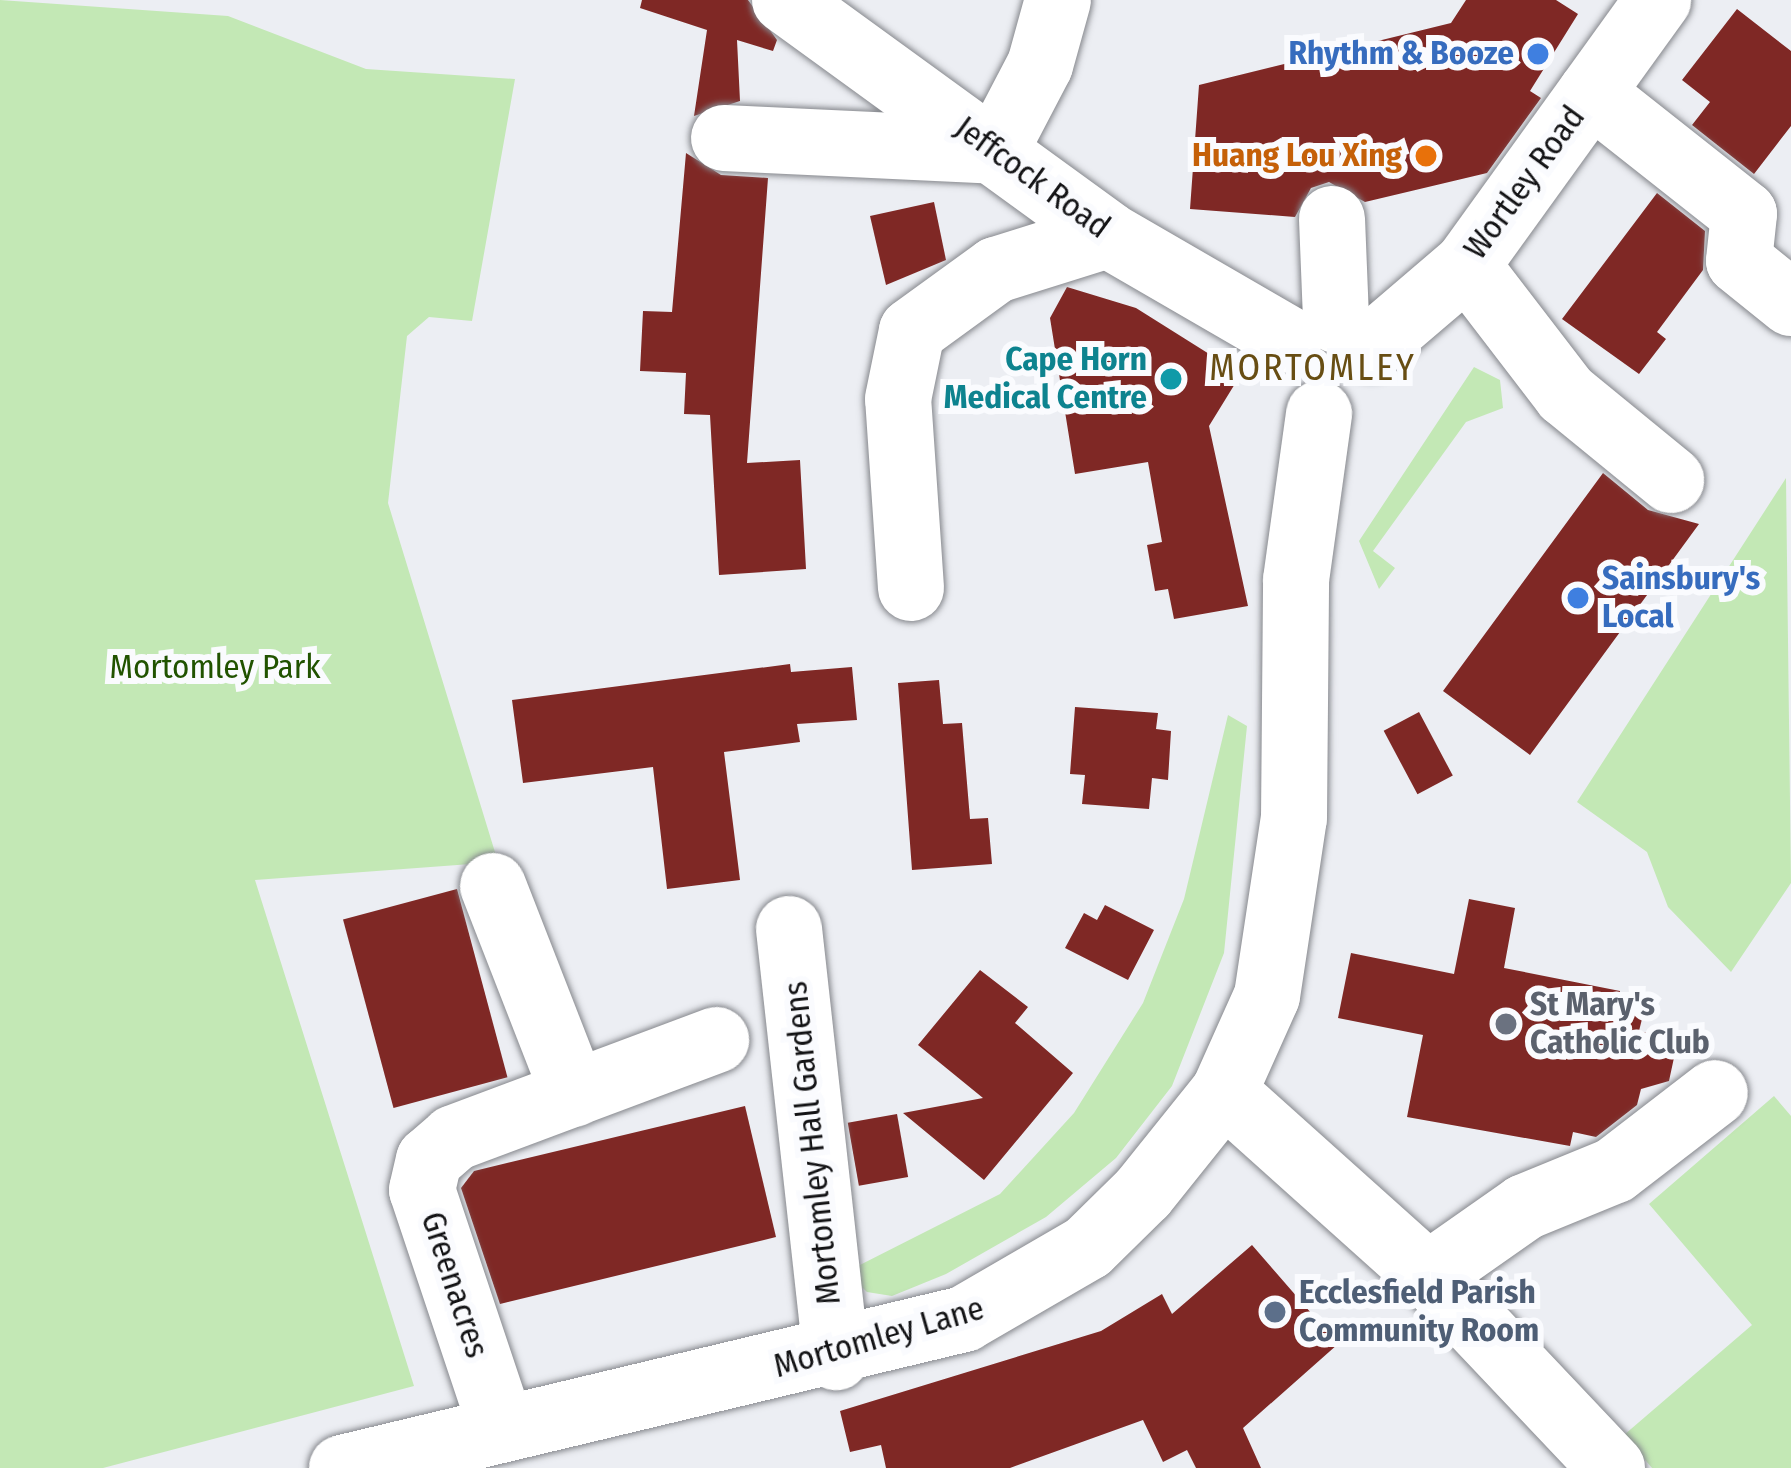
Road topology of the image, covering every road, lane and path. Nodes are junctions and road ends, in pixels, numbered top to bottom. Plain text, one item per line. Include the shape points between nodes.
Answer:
1 (785, 0) edge
2 (1058, 0) edge
3 (1658, 0) edge
4 (1591, 93) junction
5 (724, 138) dead end
6 (995, 151) junction
7 (1332, 219) dead end
8 (1108, 235) junction
9 (1467, 265) junction
10 (1791, 303) edge
11 (1332, 336) junction
12 (1671, 480) dead end
13 (911, 588) dead end
14 (493, 886) dead end
15 (789, 929) dead end
16 (716, 1040) dead end
17 (1224, 1092) junction
18 (574, 1094) junction
19 (1714, 1094) dead end
20 (1428, 1275) junction
21 (836, 1357) junction
22 (501, 1426) junction
23 (342, 1468) edge
24 (1612, 1468) edge

1 - 6 street, Jeffcock Road
2 - 6 street via 1040,65
3 - 4 street, Wortley Road
4 - 9 street, Wortley Road
4 - 10 street via 1744,214 1739,262
5 - 6 street
6 - 8 street, Jeffcock Road
7 - 11 street
8 - 11 street, Jeffcock Road
8 - 13 street via 996,270 912,331 898,399
9 - 11 street, Wortley Road
9 - 12 street via 1566,394
11 - 17 street, Mortomley Lane via 1370,390 1348,410 1319,414 1296,580 1284,915 1262,1012
14 - 18 street
15 - 21 street, Mortomley Hall Gardens
16 - 18 street, Greenacres
17 - 20 street
17 - 21 street, Mortomley Lane via 1143,1193 1041,1280 964,1319
18 - 22 street, Greenacres via 454,1138 429,1160 422,1190
19 - 20 street via 1615,1170
20 - 24 street
21 - 22 street, Mortomley Lane
22 - 23 street, Mortomley Lane

